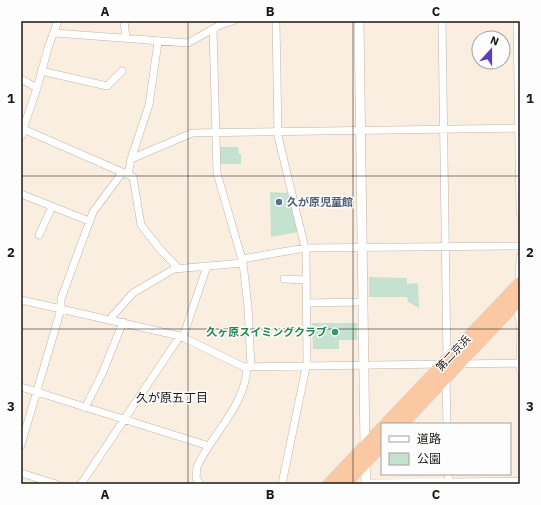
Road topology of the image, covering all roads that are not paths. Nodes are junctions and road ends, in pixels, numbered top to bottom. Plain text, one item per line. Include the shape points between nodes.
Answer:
1 (58, 21) edge
2 (124, 21) edge
3 (232, 21) edge
4 (276, 21) edge
5 (359, 21) edge
6 (442, 21) edge
7 (516, 21) edge
8 (213, 29) junction
9 (55, 33) junction
10 (126, 38) junction
11 (158, 42) junction
12 (41, 71) junction
13 (122, 71) dead end
14 (21, 79) edge
15 (37, 88) junction
16 (519, 128) edge
17 (444, 130) junction
18 (22, 131) edge
19 (360, 131) junction
20 (216, 132) junction
21 (277, 132) junction
22 (131, 159) junction
23 (125, 174) junction
24 (21, 194) edge
25 (52, 207) junction
26 (520, 214) edge
27 (89, 221) junction
28 (39, 235) dead end
29 (445, 246) junction
30 (520, 246) edge
31 (362, 247) junction
32 (305, 248) junction
33 (520, 257) edge
34 (242, 261) junction
35 (207, 266) junction
36 (178, 268) junction
37 (284, 279) dead end
38 (306, 280) junction
39 (520, 283) edge
40 (21, 300) edge
41 (363, 302) junction
42 (306, 303) junction
43 (517, 303) edge
44 (61, 309) junction
45 (110, 319) junction
46 (123, 322) junction
47 (182, 337) junction
48 (448, 363) junction
49 (520, 363) edge
50 (364, 365) junction
51 (306, 366) junction
52 (249, 367) junction
53 (520, 370) edge
54 (446, 377) junction
55 (21, 388) edge
56 (37, 392) junction
57 (85, 408) junction
58 (124, 420) junction
59 (387, 423) edge
60 (403, 423) edge
61 (447, 423) edge
62 (381, 429) edge
63 (21, 445) edge
64 (209, 446) junction
65 (365, 446) junction
66 (381, 446) edge
67 (365, 463) junction
68 (21, 473) edge
69 (520, 481) edge
70 (449, 483) edge
71 (56, 484) edge
72 (81, 484) edge
73 (200, 484) edge
74 (282, 484) edge
75 (329, 484) edge
76 (345, 484) edge
77 (366, 484) edge

1 - 9 street
2 - 10 street
3 - 8 street
4 - 21 street
5 - 19 street
6 - 17 street
7 - 16 street
8 - 11 street via 188,43
8 - 20 street
9 - 10 street
9 - 12 street
10 - 11 street via 154,39
11 - 22 street via 148,105
12 - 13 street via 107,86
12 - 15 street
14 - 15 street
15 - 18 street
16 - 17 street
16 - 26 street
17 - 19 street
17 - 29 street
18 - 23 street
19 - 21 street
19 - 31 street
20 - 21 street
20 - 22 street via 191,133
20 - 34 street via 217,173
21 - 32 street
22 - 23 street
23 - 27 street via 98,203
23 - 36 street via 133,177 141,225
24 - 25 street
25 - 27 street
25 - 28 street
27 - 44 street via 61,299
29 - 30 street
29 - 31 street
29 - 48 street
31 - 32 street
31 - 41 street
32 - 34 street
32 - 38 street
33 - 39 street
34 - 35 street
34 - 52 street via 248,307
35 - 36 street
35 - 47 street
36 - 45 street via 133,293
37 - 38 street
38 - 42 street
39 - 48 highway, 第二京浜
40 - 44 street
41 - 42 street
41 - 50 street
42 - 51 street
43 - 48 highway, 第二京浜
43 - 49 street via 520,320
44 - 45 street
44 - 56 street
45 - 46 street
46 - 47 street
46 - 57 street
47 - 52 street
47 - 58 street
48 - 49 street
48 - 50 street
48 - 54 highway, 第二京浜
48 - 59 highway, 第二京浜
49 - 53 street
50 - 51 street
50 - 65 street
51 - 52 street
51 - 74 street
52 - 64 street via 240,396
54 - 60 highway, 第二京浜
54 - 61 street
55 - 56 street
56 - 57 street
56 - 63 street
57 - 58 street
58 - 64 street
58 - 72 street
62 - 65 highway
64 - 73 street via 196,470 196,478
65 - 67 street
65 - 75 highway
66 - 67 highway
67 - 76 highway
67 - 77 street
68 - 71 street
69 - 70 street
70 - 77 street

